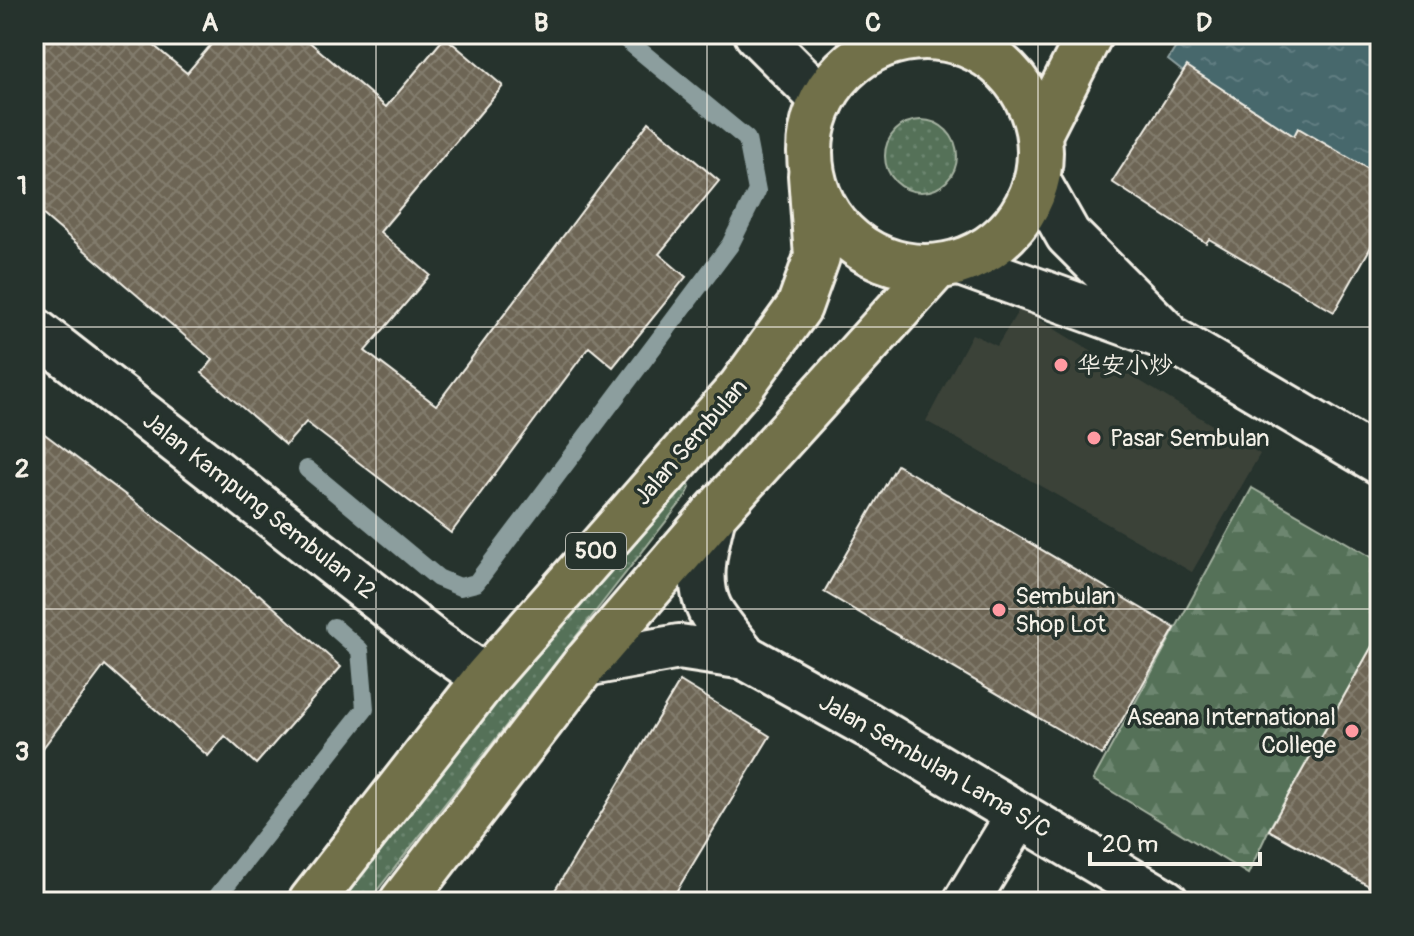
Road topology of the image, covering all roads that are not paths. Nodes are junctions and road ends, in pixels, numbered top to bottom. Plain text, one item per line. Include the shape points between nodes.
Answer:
1 (757, 34) edge
2 (1090, 34) edge
3 (909, 35) edge
4 (820, 97) junction
5 (1039, 134) junction
6 (811, 175) junction
7 (1037, 180) junction
8 (948, 266) junction
9 (34, 330) edge
10 (1173, 340) junction
11 (1380, 462) edge
12 (713, 515) junction
13 (745, 657) junction
14 (585, 664) junction
15 (486, 678) junction
16 (1019, 815) junction
17 (311, 902) edge
18 (402, 902) edge
19 (966, 902) edge
20 (1166, 902) edge

1 - 4 street
2 - 5 main road, 500
3 - 4 main road, 500 via 870,49 844,67
3 - 5 main road, 500 via 949,38 998,62 1032,106
4 - 6 main road, 500
5 - 7 main road, 500
6 - 8 main road, 500 via 820,202 851,242 890,263
6 - 15 main road, Jalan Sembulan / 500 via 817,257 799,307 741,387
7 - 8 main road, 500 via 1030,202 1010,230 982,253
7 - 10 street via 1068,235
8 - 10 street
8 - 12 main road, 500
9 - 15 street, Jalan Kampung Sembulan 12
10 - 11 street
12 - 13 street via 704,553 709,608
12 - 14 main road, 500
13 - 14 street via 679,647
13 - 16 street, Jalan Sembulan Lama S/C
14 - 18 main road, 500
15 - 17 main road, Jalan Sembulan / 500
16 - 19 street
16 - 20 street, Jalan Sembulan Lama S/C

